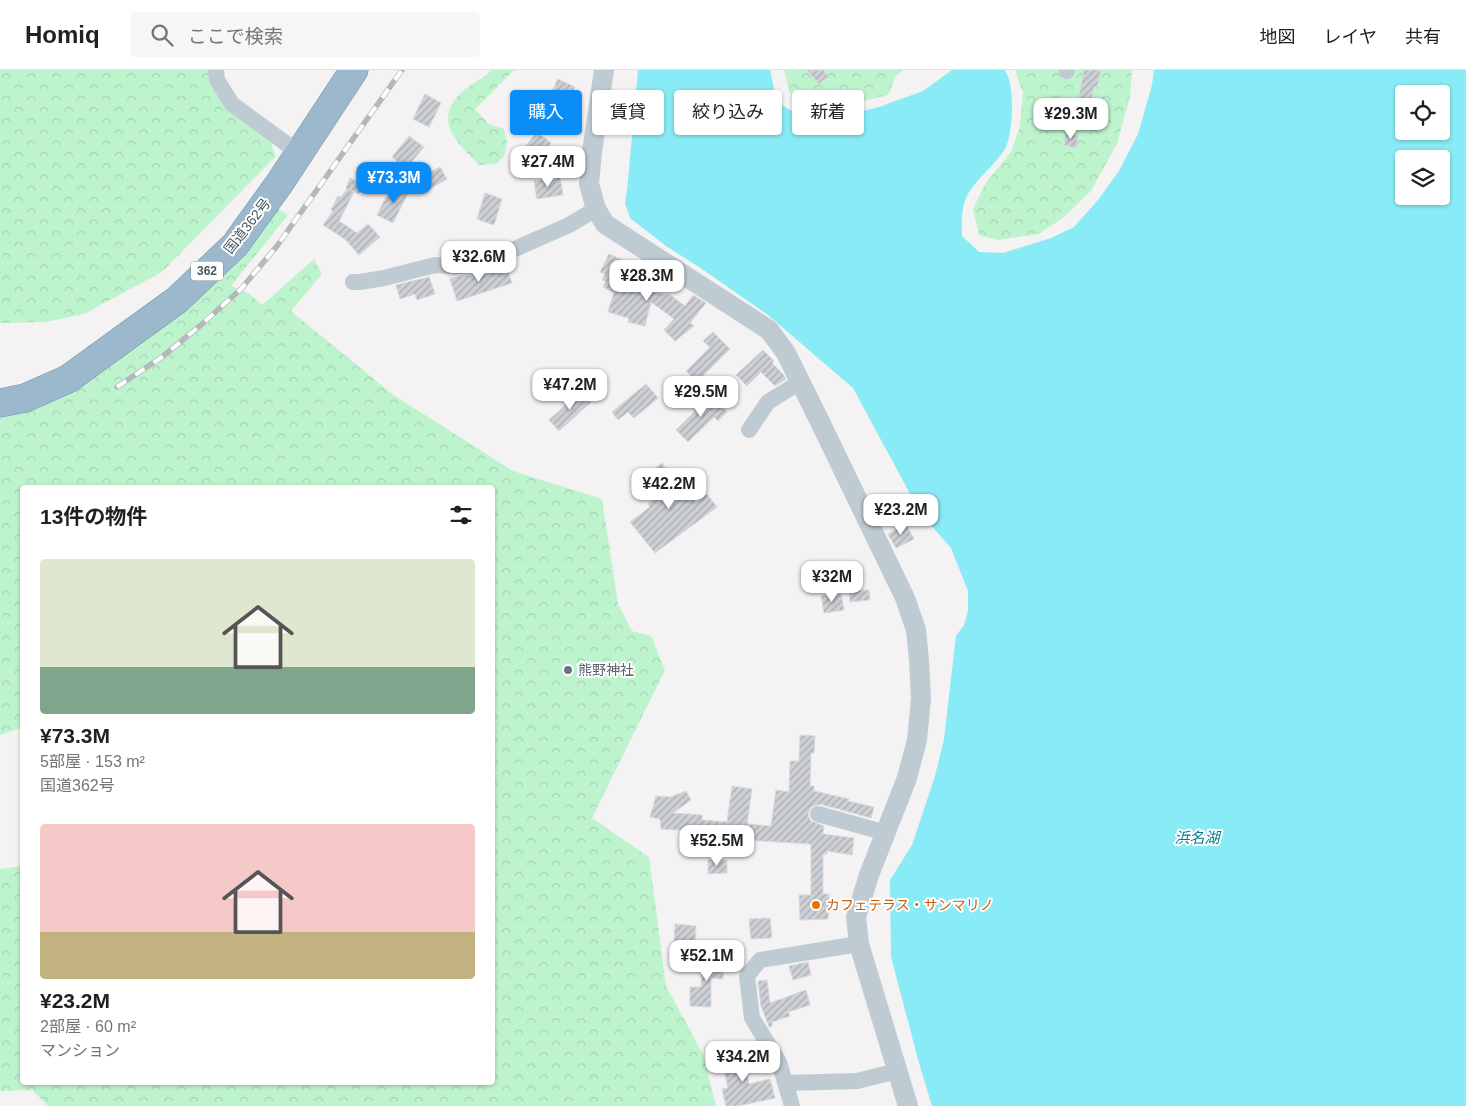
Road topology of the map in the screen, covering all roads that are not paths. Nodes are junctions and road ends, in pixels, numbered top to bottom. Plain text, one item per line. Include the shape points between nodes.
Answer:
1 (216, 70) edge
2 (354, 70) edge
3 (604, 70) edge
4 (299, 152) junction
5 (596, 209) junction
6 (353, 282) dead end
7 (800, 382) junction
8 (0, 403) edge
9 (749, 430) dead end
10 (818, 814) dead end
11 (886, 833) junction
12 (859, 944) junction
13 (897, 1071) junction
14 (786, 1083) junction
15 (792, 1106) edge
16 (908, 1106) edge

1 - 4 street via 216,80 232,104
2 - 4 highway, 国道362号 / 362
3 - 5 street via 589,184
4 - 8 highway, 国道362号 / 362 via 235,245 177,300 68,379 25,398
5 - 6 street via 569,225 479,265 434,265
5 - 7 street via 604,224 769,330 786,353
7 - 9 street via 768,402
7 - 11 street via 905,598 916,630 921,698 917,740 907,778
10 - 11 street
11 - 12 street via 856,917
12 - 13 street
12 - 14 street via 760,960 747,976 752,1018 779,1062
13 - 14 street via 857,1081
13 - 16 street
14 - 15 street

